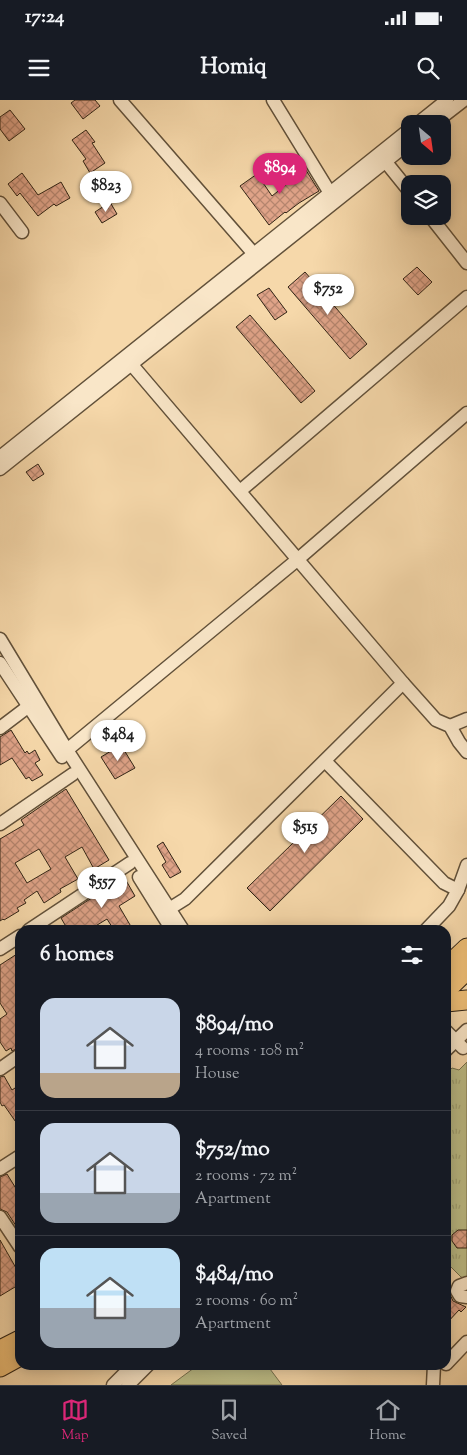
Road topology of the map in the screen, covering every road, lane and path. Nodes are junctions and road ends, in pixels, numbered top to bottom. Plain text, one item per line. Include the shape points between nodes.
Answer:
1 (273, 100) edge
2 (447, 100) edge
3 (464, 100) edge
4 (127, 102) edge
5 (428, 115) edge
6 (445, 115) edge
7 (401, 136) edge
8 (401, 149) edge
9 (385, 161) junction
10 (401, 181) edge
11 (330, 193) junction
12 (0, 203) edge
13 (437, 225) edge
14 (22, 232) dead end
15 (254, 254) junction
16 (467, 263) edge
17 (467, 297) edge
18 (132, 365) junction
19 (467, 413) edge
20 (0, 457) edge
21 (0, 469) edge
22 (240, 491) junction
23 (296, 560) junction
24 (0, 640) edge
25 (0, 663) edge
26 (403, 683) junction
27 (28, 706) junction
28 (467, 719) edge
29 (450, 726) junction
30 (0, 728) edge
31 (67, 750) junction
32 (467, 752) edge
33 (325, 761) junction
34 (73, 774) junction
35 (0, 824) edge
36 (130, 863) junction
37 (467, 865) edge
38 (458, 890) junction
39 (169, 909) junction
40 (49, 925) edge
41 (169, 925) edge
42 (180, 925) edge
43 (431, 925) edge
44 (15, 939) edge
45 (467, 948) edge
46 (0, 949) edge
47 (451, 963) edge
48 (467, 970) edge
49 (451, 985) edge
50 (467, 1000) edge
51 (451, 1002) edge
52 (467, 1030) edge
53 (451, 1036) edge
54 (459, 1045) junction
55 (451, 1048) edge
56 (451, 1053) edge
57 (15, 1062) edge
58 (0, 1069) edge
59 (15, 1160) edge
60 (0, 1170) edge
61 (0, 1217) edge
62 (15, 1240) edge
63 (467, 1283) edge
64 (467, 1297) edge
65 (15, 1342) edge
66 (467, 1342) edge
67 (0, 1350) edge
68 (15, 1359) edge
69 (451, 1359) edge
70 (0, 1367) edge
71 (128, 1370) edge
72 (143, 1370) edge
73 (113, 1385) edge
74 (128, 1385) edge

1 - 11 street
2 - 5 street
3 - 6 street
4 - 15 street
7 - 11 street
8 - 9 street
9 - 10 street
9 - 18 street
11 - 15 street
12 - 14 street
13 - 16 street
15 - 20 street
17 - 22 street
18 - 21 street
18 - 22 street
19 - 23 street
22 - 23 street
23 - 26 street
23 - 31 street
24 - 31 street
25 - 27 street
26 - 29 street via 436,720
26 - 33 street
27 - 30 street
27 - 34 street
28 - 29 street
29 - 32 street
31 - 39 street
33 - 38 street via 444,883
33 - 39 street via 185,899
34 - 35 street
34 - 36 street
36 - 40 street
36 - 41 street
37 - 38 street
38 - 43 street via 449,906
39 - 42 street
44 - 46 street
45 - 47 highway
48 - 49 highway
50 - 51 highway
52 - 54 street
53 - 54 street
54 - 55 street
54 - 56 street
57 - 58 street
59 - 60 street
61 - 62 street
63 - 64 street via 461,1284 457,1291 460,1296
65 - 67 highway
66 - 69 street
68 - 70 highway
71 - 73 street
72 - 74 street

